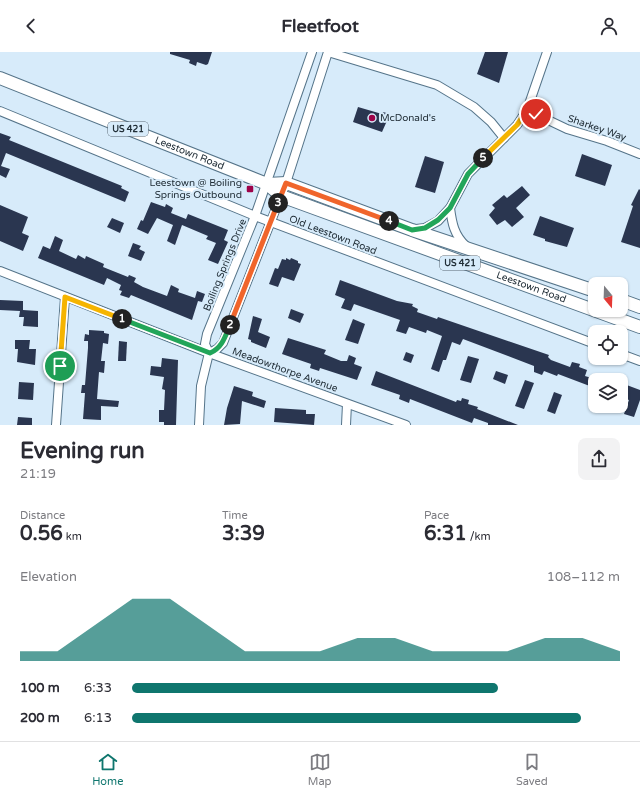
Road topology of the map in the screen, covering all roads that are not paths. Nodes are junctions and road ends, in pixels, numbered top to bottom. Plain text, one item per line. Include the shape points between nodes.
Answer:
1 (312, 52) edge
2 (328, 52) edge
3 (547, 52) edge
4 (0, 78) edge
5 (527, 110) junction
6 (0, 111) edge
7 (504, 138) junction
8 (640, 154) edge
9 (286, 183) junction
10 (267, 184) junction
11 (281, 196) junction
12 (450, 208) junction
13 (256, 216) junction
14 (272, 222) junction
15 (412, 230) junction
16 (469, 248) junction
17 (0, 271) edge
18 (588, 290) edge
19 (65, 297) junction
20 (628, 303) edge
21 (640, 307) edge
22 (640, 327) edge
23 (588, 341) edge
24 (210, 353) junction
25 (628, 357) edge
26 (640, 361) edge
27 (347, 404) junction
28 (56, 425) edge
29 (199, 425) edge
30 (346, 425) edge
31 (406, 425) edge

1 - 10 street, Boiling Springs Drive
2 - 7 street via 437,85 474,107
2 - 9 street
3 - 5 street
4 - 10 main road, Leestown Road / US 421
5 - 7 street
5 - 8 street, Sharkey Way via 567,128
6 - 13 street, Old Leestown Road
7 - 12 street via 468,174
9 - 10 main road, Leestown Road / US 421
9 - 11 street
9 - 15 main road, Leestown Road / US 421
10 - 11 main road, Leestown Road / US 421
10 - 13 street, Boiling Springs Drive
11 - 14 street
11 - 22 main road, Leestown Road / US 421
12 - 15 street via 425,228
12 - 16 street via 458,238
13 - 14 street, Old Leestown Road
13 - 24 street, Boiling Springs Drive via 207,334 206,344
14 - 23 street, Old Leestown Road
14 - 24 street via 223,343
15 - 16 main road, Leestown Road / US 421
16 - 18 main road, Leestown Road / US 421
17 - 19 street, Meadowthorpe Avenue
19 - 24 street, Meadowthorpe Avenue
19 - 28 street
20 - 21 main road
24 - 27 street, Meadowthorpe Avenue
24 - 29 street, Boiling Springs Drive via 201,386
25 - 26 street
27 - 30 street
27 - 31 street, Meadowthorpe Avenue

